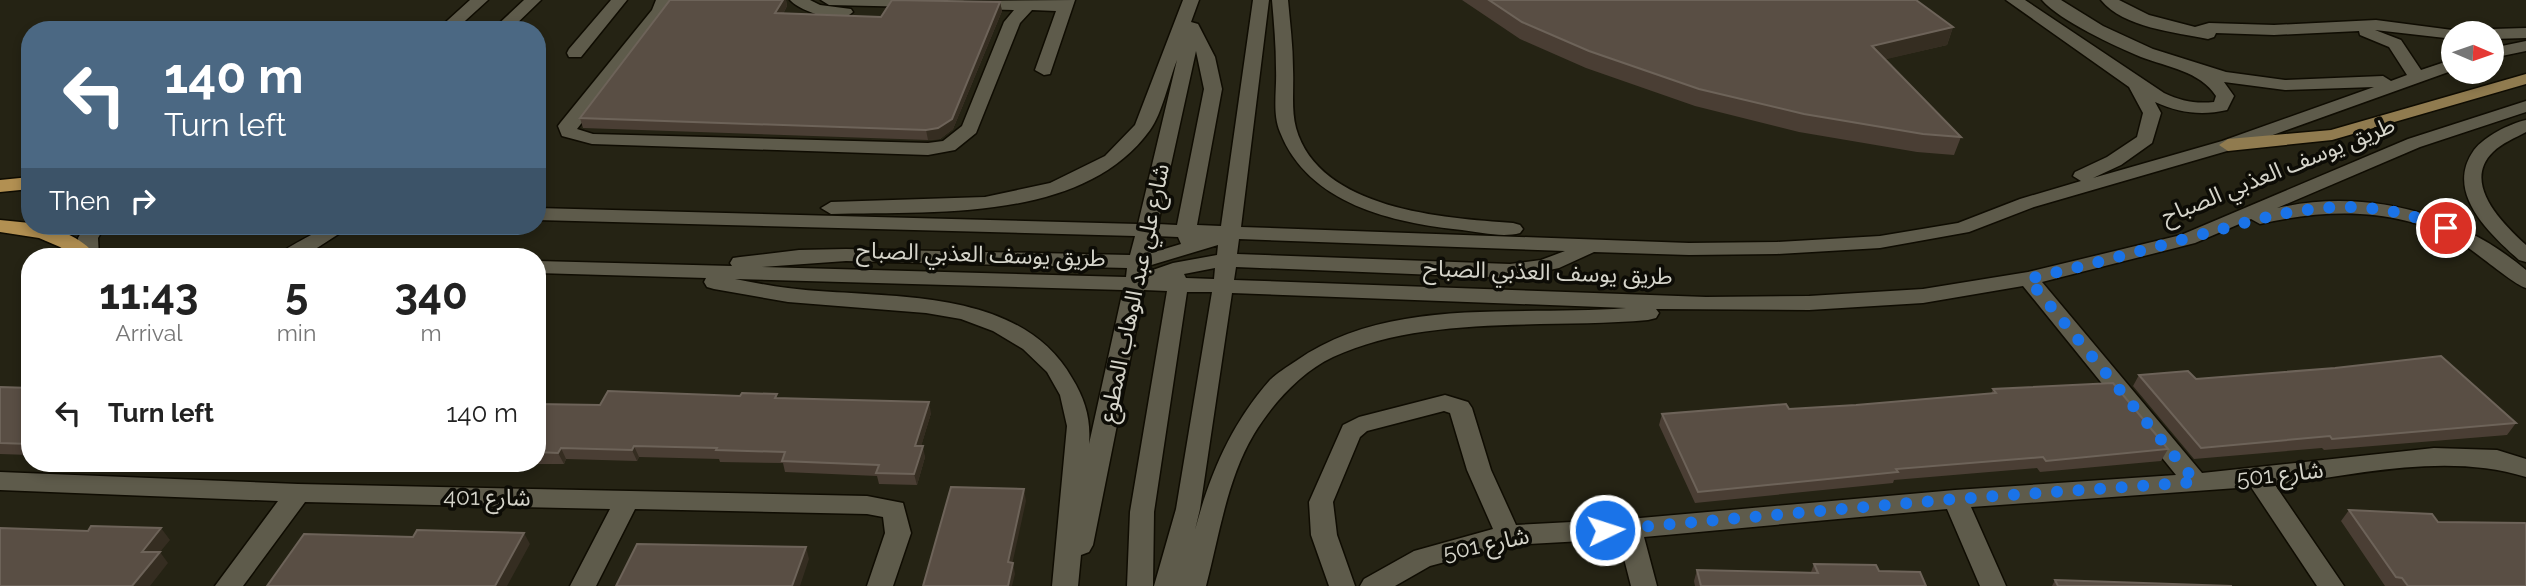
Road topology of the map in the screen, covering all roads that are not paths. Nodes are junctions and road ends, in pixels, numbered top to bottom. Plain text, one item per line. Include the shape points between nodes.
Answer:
1 (480, 0) edge
2 (533, 0) edge
3 (619, 0) edge
4 (664, 0) edge
5 (798, 0) edge
6 (829, 0) edge
7 (1191, 0) edge
8 (1198, 0) edge
9 (1261, 0) edge
10 (1280, 0) edge
11 (2014, 0) edge
12 (2050, 0) edge
13 (2109, 0) edge
14 (882, 1) edge
15 (935, 3) edge
16 (1030, 3) edge
17 (1066, 3) edge
18 (961, 4) edge
19 (456, 21) edge
20 (510, 21) edge
21 (1192, 27) junction
22 (2343, 28) junction
23 (2441, 32) edge
24 (2526, 33) edge
25 (2504, 34) edge
26 (2526, 46) edge
27 (2504, 51) edge
28 (575, 53) dead end
29 (2441, 69) edge
30 (1044, 70) dead end
31 (2200, 72) junction
32 (2417, 78) junction
33 (2526, 79) edge
34 (2138, 87) junction
35 (2525, 112) edge
36 (2228, 145) junction
37 (21, 184) edge
38 (0, 186) edge
39 (2027, 203) junction
40 (546, 214) edge
41 (608, 216) junction
42 (0, 226) edge
43 (21, 229) edge
44 (1147, 231) junction
45 (1230, 233) junction
46 (2460, 233) junction
47 (2500, 233) junction
48 (55, 235) edge
49 (327, 235) edge
50 (2188, 239) junction
51 (1589, 246) junction
52 (1193, 247) junction
53 (78, 248) edge
54 (307, 248) edge
55 (1689, 249) junction
56 (2526, 256) edge
57 (1226, 260) junction
58 (546, 267) edge
59 (1173, 270) junction
60 (689, 272) junction
61 (1137, 273) junction
62 (2028, 279) junction
63 (2526, 281) edge
64 (1223, 286) junction
65 (1706, 304) junction
66 (2526, 468) edge
67 (2257, 478) junction
68 (0, 481) edge
69 (2196, 482) junction
70 (298, 494) junction
71 (628, 499) junction
72 (1955, 499) junction
73 (1629, 529) junction
74 (1508, 535) junction
75 (228, 586) edge
76 (583, 586) edge
77 (880, 586) edge
78 (1065, 586) edge
79 (1072, 586) edge
80 (1140, 586) edge
81 (1167, 586) edge
82 (1193, 586) edge
83 (1342, 586) edge
84 (1373, 586) edge
85 (1644, 586) edge
86 (1993, 586) edge
87 (2331, 586) edge

1 - 19 street
2 - 20 street
3 - 28 street
4 - 16 street via 660,11 567,126 568,132 592,139 948,146 970,129 1009,28
5 - 14 street via 816,10 853,12
6 - 14 street
7 - 41 street via 1143,127 1112,160 1056,188 985,203 943,206
8 - 21 street, شارع علي عبد الوهاب المطوع
9 - 45 street
10 - 55 street via 1288,131 1295,149 1332,187 1399,214 1444,222 1599,235
11 - 34 street
12 - 31 street via 2112,37
13 - 22 street via 2138,16 2216,35
14 - 15 street
16 - 17 street
16 - 18 street
17 - 30 street
21 - 44 street, شارع علي عبد الوهاب المطوع
21 - 52 street via 1207,57 1213,89
22 - 23 street via 2376,25
22 - 32 street via 2372,33 2395,44
24 - 25 street
26 - 27 street
29 - 32 street, طريق يوسف العذبي الصباح
31 - 32 street via 2256,83
31 - 34 street via 2225,96 2221,106 2189,108
32 - 36 street, طريق يوسف العذبي الصباح
33 - 36 main road via 2332,135
34 - 39 street via 2152,113 2146,139 2114,161
35 - 47 street via 2483,151 2473,173 2478,200
35 - 50 street, طريق يوسف العذبي الصباح via 2414,143
36 - 39 street, طريق يوسف العذبي الصباح
37 - 38 highway
39 - 55 street, طريق يوسف العذبي الصباح via 1962,228 1880,242
40 - 41 street, طريق يوسف العذبي الصباح
41 - 44 street, طريق يوسف العذبي الصباح
42 - 43 highway
44 - 52 street, طريق يوسف العذبي الصباح
44 - 59 street
44 - 61 street, شارع علي عبد الوهاب المطوع
45 - 51 street, طريق يوسف العذبي الصباح
45 - 52 street
45 - 57 street
46 - 47 street via 2458,224 2462,222
46 - 50 street via 2369,206 2334,206 2268,215
46 - 63 street via 2504,259
47 - 56 street
48 - 53 highway
49 - 54 street
50 - 62 street, طريق يوسف العذبي الصباح
51 - 55 street, طريق يوسف العذبي الصباح
51 - 57 street via 1541,268 1510,271
52 - 57 street
52 - 59 street
52 - 64 street
57 - 64 street
58 - 60 street, طريق يوسف العذبي الصباح
59 - 61 street, طريق يوسف العذبي الصباح
59 - 61 street
59 - 64 street, طريق يوسف العذبي الصباح
59 - 80 street via 1142,512
60 - 61 street, طريق يوسف العذبي الصباح
60 - 78 street via 758,291 965,313 1001,326 1031,344 1055,367 1071,395 1079,426
61 - 79 street, شارع علي عبد الوهاب المطوع
62 - 65 street, طريق يوسف العذبي الصباح via 1923,296
62 - 69 street
64 - 65 street, طريق يوسف العذبي الصباح
64 - 81 street via 1188,509
65 - 82 street via 1632,315 1389,328 1308,359 1271,391 1244,430 1224,476
66 - 67 street, شارع 501 via 2497,459 2434,457
67 - 69 street, شارع 501
67 - 87 street
68 - 70 street, شارع 401
69 - 72 street, شارع 501
70 - 71 street, شارع 401
70 - 75 street
71 - 76 street
71 - 77 street, شارع 401 via 867,505 894,510 898,533
72 - 73 street, شارع 501
72 - 86 street
73 - 74 street, شارع 501
73 - 85 street
74 - 83 street via 1479,470 1460,408 1445,403 1359,425 1344,444 1321,502 1324,535
74 - 84 street, شارع 501 via 1423,558

